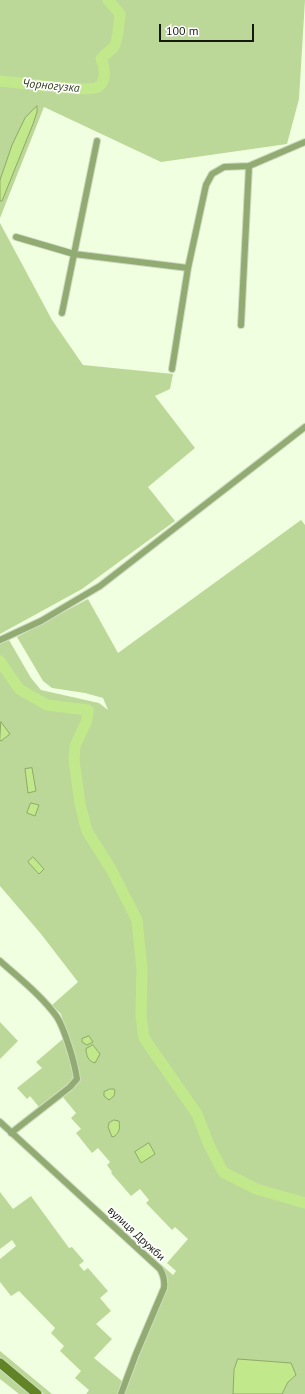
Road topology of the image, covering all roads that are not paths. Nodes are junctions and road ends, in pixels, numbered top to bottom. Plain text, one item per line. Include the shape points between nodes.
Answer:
1 (96, 142) dead end
2 (305, 142) edge
3 (249, 166) junction
4 (16, 236) dead end
5 (74, 254) junction
6 (188, 268) junction
7 (62, 313) dead end
8 (241, 325) dead end
9 (172, 369) dead end
10 (305, 427) edge
11 (0, 640) edge
12 (0, 961) edge
13 (0, 1122) edge
14 (11, 1133) junction
15 (0, 1363) edge
16 (37, 1394) edge
17 (121, 1394) edge

1 - 5 street
2 - 3 street
3 - 6 street via 224,167 212,174 206,185
3 - 8 street
4 - 5 street
5 - 6 street
5 - 7 street
6 - 9 street
10 - 11 street via 100,586 41,621
12 - 14 street via 48,1006 58,1019 77,1079 70,1088
13 - 14 street, вулиця Дружби
14 - 17 street, вулиця Дружби via 160,1269 164,1276 164,1288
15 - 16 main road

